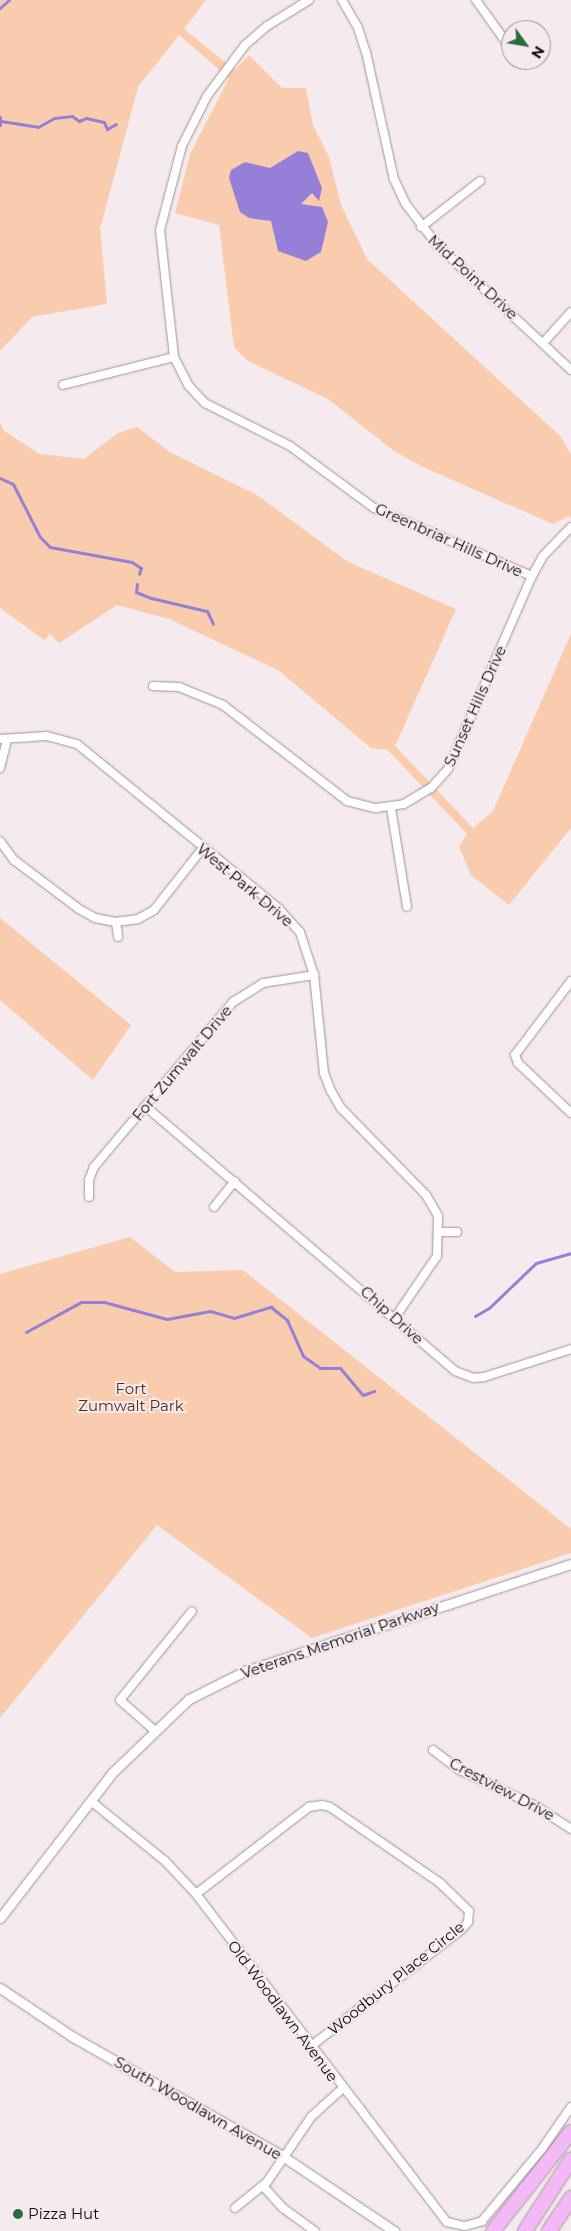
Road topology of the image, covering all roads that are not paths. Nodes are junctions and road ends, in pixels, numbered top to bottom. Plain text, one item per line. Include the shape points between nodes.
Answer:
1 (309, 0) edge
2 (342, 0) edge
3 (476, 0) edge
4 (501, 35) edge
5 (480, 181) dead end
6 (421, 227) junction
7 (571, 312) edge
8 (544, 342) junction
9 (174, 357) junction
10 (571, 370) edge
11 (63, 385) dead end
12 (571, 527) edge
13 (532, 576) junction
14 (153, 686) dead end
15 (4, 740) edge
16 (0, 768) edge
17 (391, 808) junction
18 (0, 841) edge
19 (202, 849) junction
20 (407, 907) dead end
21 (116, 922) junction
22 (118, 937) dead end
23 (314, 975) junction
24 (571, 981) edge
25 (145, 1106) junction
26 (571, 1113) edge
27 (235, 1181) junction
28 (89, 1197) dead end
29 (214, 1207) dead end
30 (440, 1232) junction
31 (457, 1232) dead end
32 (396, 1316) junction
33 (571, 1349) edge
34 (571, 1564) edge
35 (192, 1611) dead end
36 (154, 1730) junction
37 (433, 1750) dead end
38 (92, 1802) junction
39 (571, 1829) edge
40 (196, 1894) junction
41 (0, 1918) edge
42 (2, 1989) edge
43 (310, 2047) junction
44 (342, 2089) junction
45 (571, 2107) edge
46 (571, 2132) edge
47 (284, 2157) junction
48 (571, 2160) edge
49 (263, 2186) junction
50 (571, 2198) edge
51 (235, 2208) dead end
52 (315, 2231) edge
53 (394, 2231) edge
54 (493, 2231) edge
55 (525, 2231) edge
56 (549, 2231) edge

1 - 9 street, Greenbriar Hills Drive via 266,26 245,45 207,96 182,146 160,230
2 - 6 street, Mid Point Drive via 358,28 366,52 394,179
3 - 4 street
5 - 6 street
6 - 8 street, Mid Point Drive
7 - 8 street
8 - 10 street, Mid Point Drive
9 - 11 street
9 - 13 street, Greenbriar Hills Drive via 188,385 205,403 290,446 374,508
12 - 13 street, Sunset Hills Drive via 543,556
13 - 17 street, Sunset Hills Drive via 448,769 416,800
14 - 17 street, Sunset Hills Drive via 179,687 223,705 347,801
15 - 16 street
15 - 19 street, West Park Drive via 47,736 77,744
17 - 20 street
18 - 21 street via 14,860 85,913
19 - 21 street via 159,906 138,919
19 - 23 street, West Park Drive via 293,923 305,940
21 - 22 street
23 - 25 street, Fort Zumwalt Drive via 263,983 238,998
23 - 30 street, West Park Drive via 324,1073 331,1091 341,1108 426,1195 438,1216
24 - 26 street via 515,1055 518,1064
25 - 27 street, Chip Drive
25 - 28 street, Fort Zumwalt Drive via 94,1167 88,1180
27 - 29 street
27 - 32 street, Chip Drive
30 - 31 street
30 - 32 street, West Park Drive via 430,1270
32 - 33 street, Chip Drive via 436,1355 473,1378
34 - 36 street, Veterans Memorial Parkway via 245,1670 189,1699
35 - 36 street via 120,1700
36 - 38 street, Veterans Memorial Parkway via 112,1773
37 - 39 street, Crestview Drive via 460,1770 534,1805
38 - 40 street, Old Woodlawn Avenue via 165,1861
38 - 41 street, Veterans Memorial Parkway
40 - 43 street, Old Woodlawn Avenue
40 - 43 street, Woodbury Place Circle via 309,1807 322,1805 330,1807 440,1883 468,1911 468,1922 462,1929
42 - 47 street, South Woodlawn Avenue via 73,2037
43 - 44 street, Old Woodlawn Avenue
44 - 45 street, Old Woodlawn Avenue via 438,2213 447,2222 465,2226 482,2221 542,2149
44 - 47 street via 311,2117
46 - 54 highway
47 - 49 street
47 - 53 street, South Woodlawn Avenue
48 - 55 highway
49 - 51 street
49 - 52 street via 283,2208
50 - 56 highway

